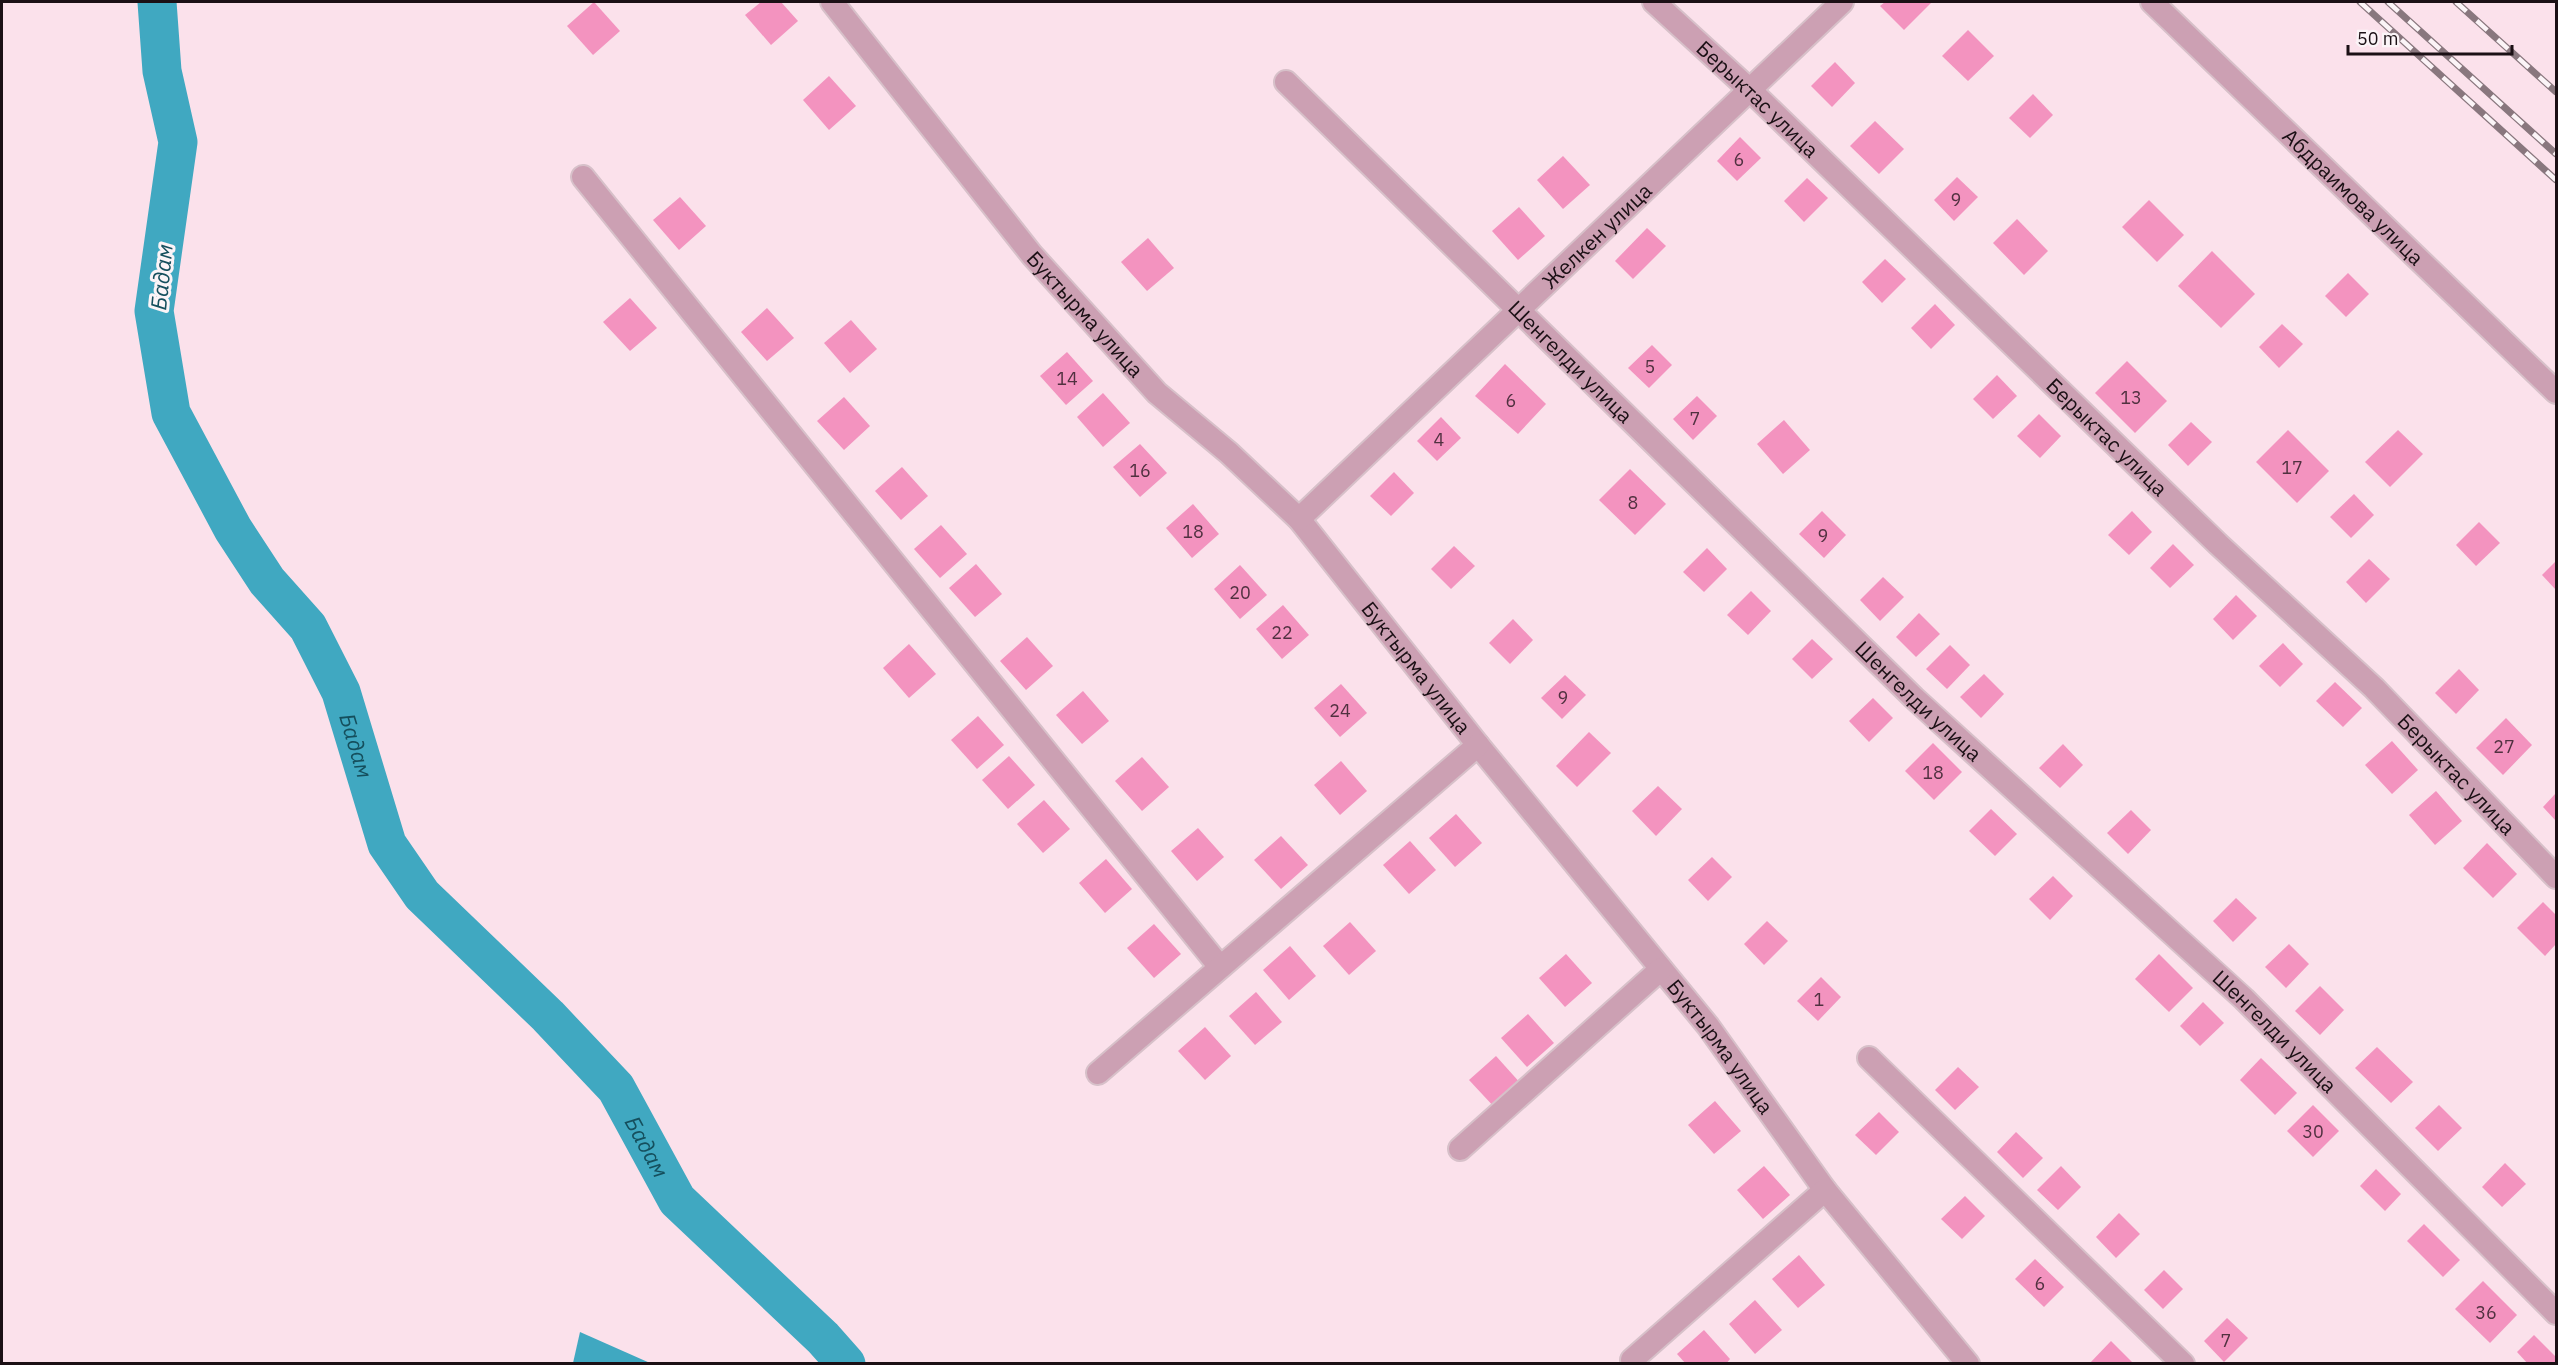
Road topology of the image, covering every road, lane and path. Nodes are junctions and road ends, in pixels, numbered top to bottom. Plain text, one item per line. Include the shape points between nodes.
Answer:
1 (832, 2) edge
2 (1654, 2) edge
3 (1842, 2) edge
4 (2152, 2) edge
5 (1286, 82) dead end
6 (1750, 90) junction
7 (584, 177) dead end
8 (1520, 310) junction
9 (2556, 392) edge
10 (1299, 519) junction
11 (1478, 745) junction
12 (2556, 877) edge
13 (1220, 967) junction
14 (1661, 969) junction
15 (1869, 1058) dead end
16 (1098, 1073) dead end
17 (1460, 1149) dead end
18 (1825, 1190) junction
19 (2556, 1313) edge
20 (1632, 1360) dead end
21 (1968, 1364) edge
22 (2182, 1364) edge

1 - 10 street, Буктырма улица via 1032,255 1157,393
2 - 6 street, Берыктас улица
3 - 6 street, Желкен улица
4 - 9 street, Абдраимова улица
5 - 8 street, Шенгелди улица
6 - 8 street, Желкен улица
6 - 12 street, Берыктас улица via 2218,544 2374,688
7 - 13 street
8 - 10 street, Желкен улица
8 - 19 street, Шенгелди улица via 1914,698 2244,999
10 - 11 street, Буктырма улица
11 - 13 street
11 - 14 street, Буктырма улица
13 - 16 street
14 - 17 street
14 - 18 street, Буктырма улица via 1708,1026
15 - 22 street
18 - 20 street
18 - 21 street, Буктырма улица

